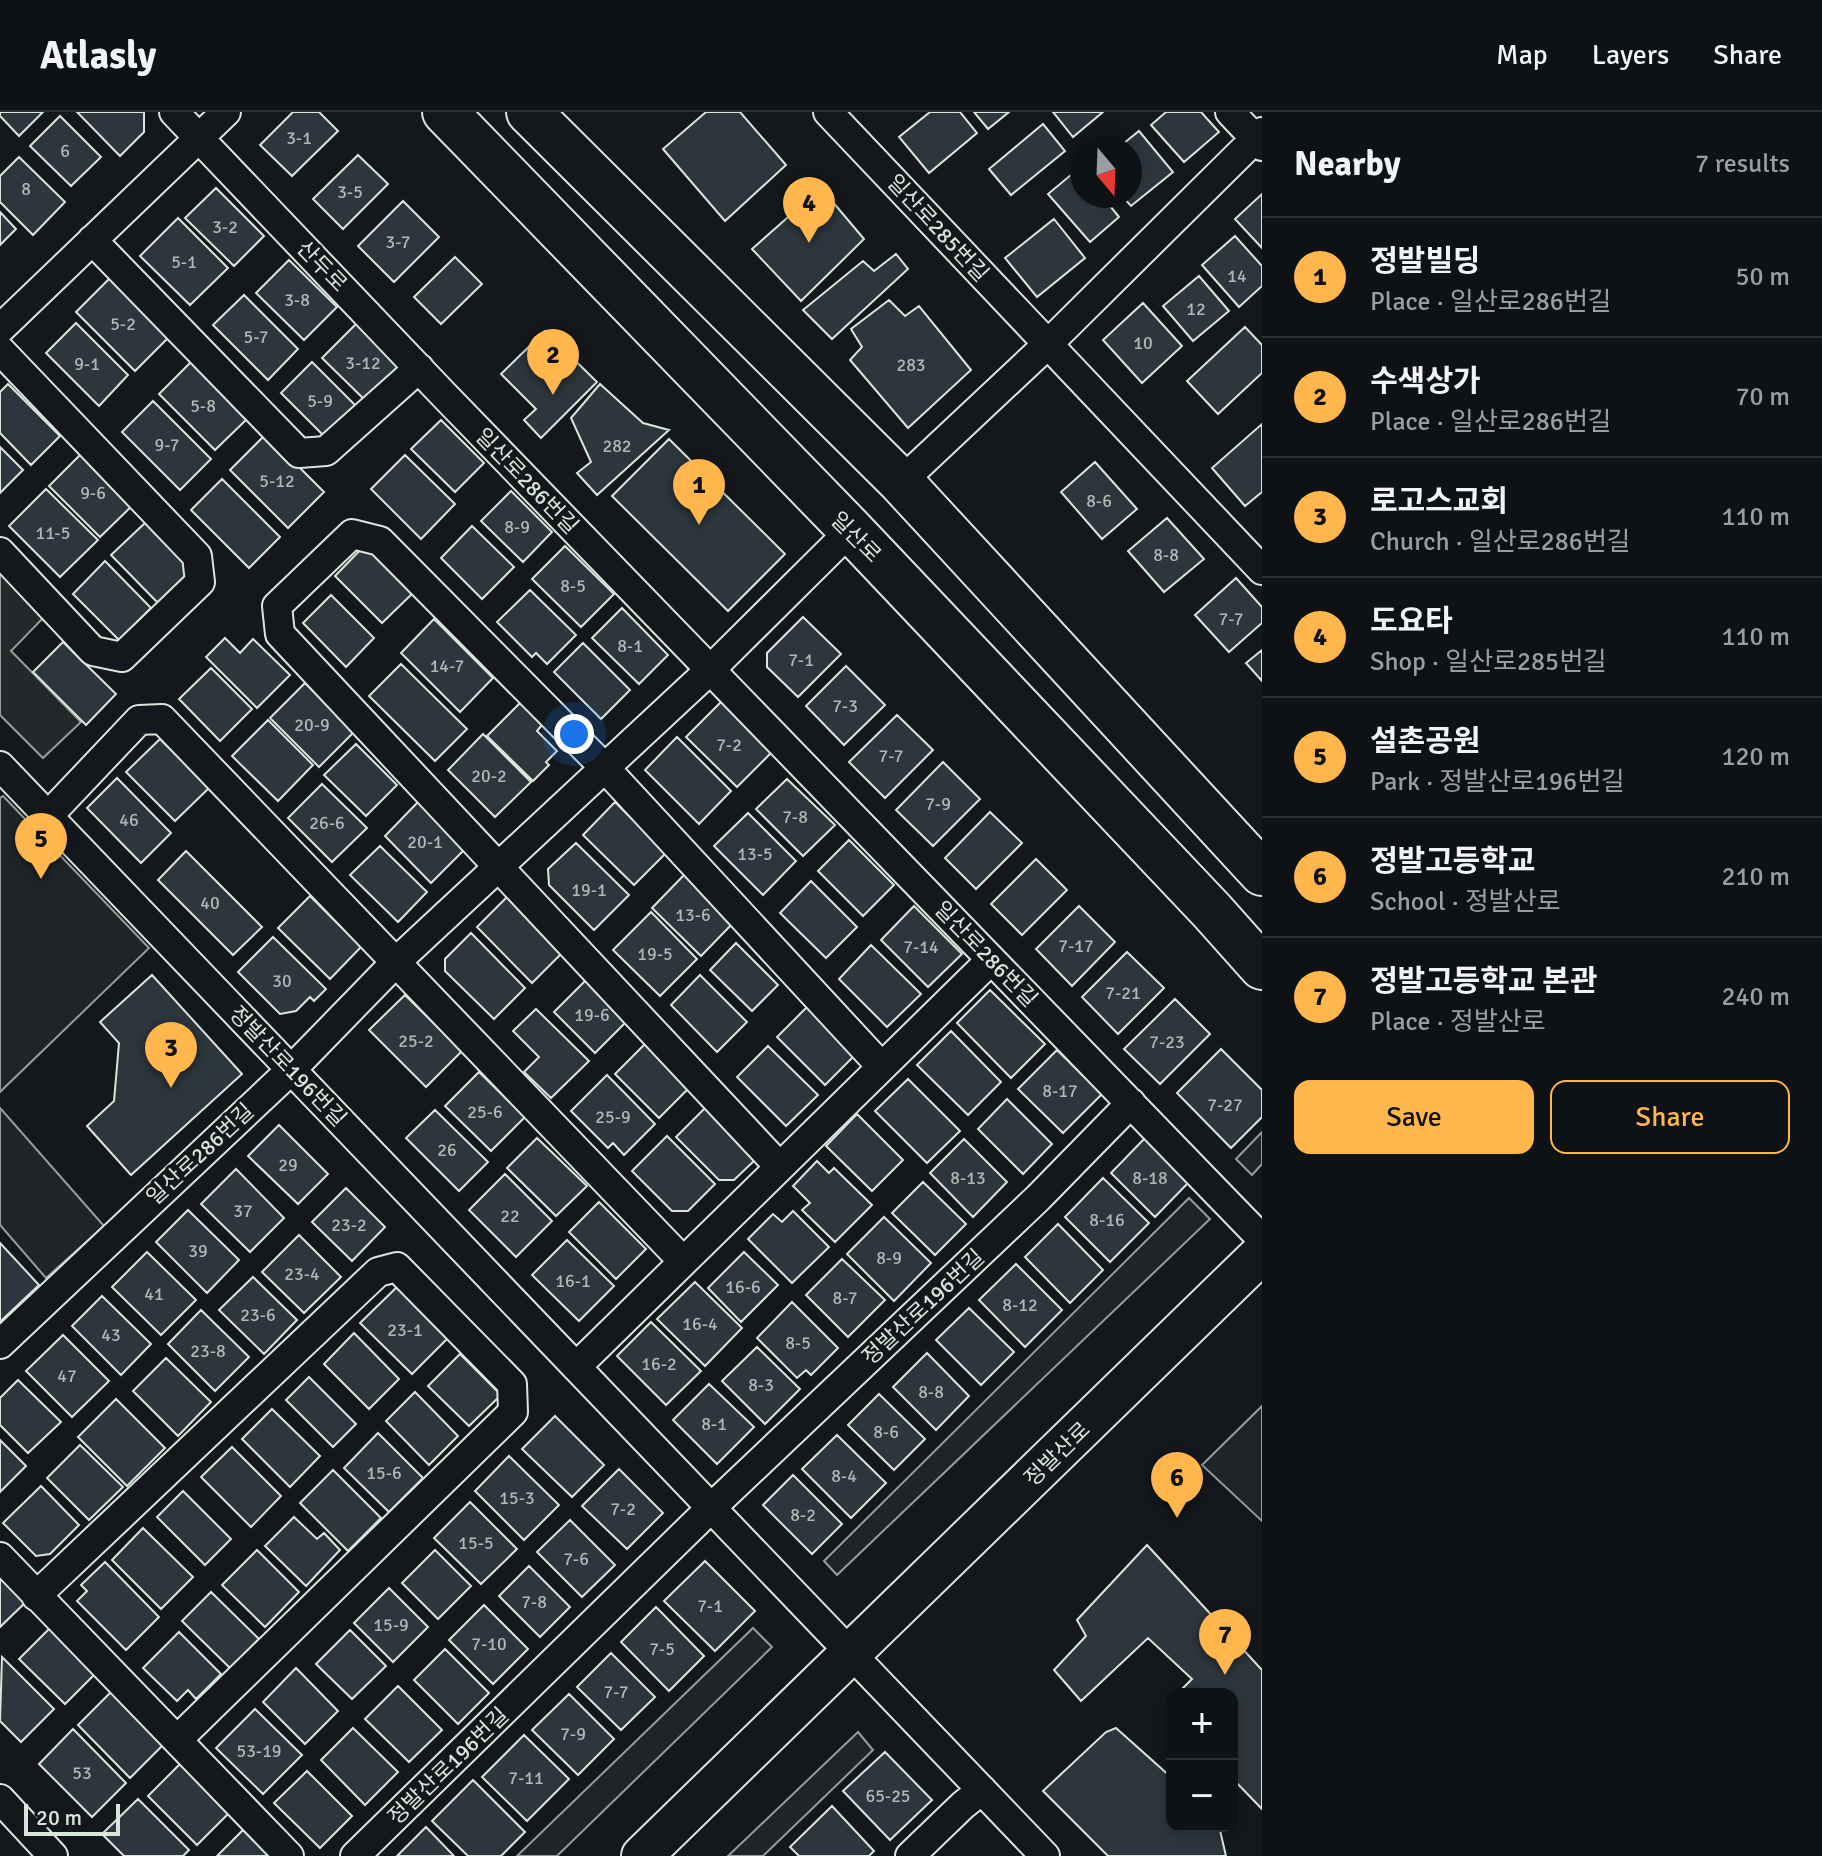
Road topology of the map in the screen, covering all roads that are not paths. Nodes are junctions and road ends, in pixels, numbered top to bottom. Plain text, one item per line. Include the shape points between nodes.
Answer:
1 (174, 112) edge
2 (226, 112) edge
3 (445, 112) edge
4 (529, 112) edge
5 (828, 112) edge
6 (1230, 112) edge
7 (200, 137) junction
8 (1260, 139) edge
9 (92, 240) junction
10 (0, 329) edge
11 (1048, 344) junction
12 (0, 350) edge
13 (419, 368) junction
14 (444, 395) joint
15 (901, 482) junction
16 (851, 530) junction
17 (0, 552) edge
18 (1262, 570) edge
19 (710, 670) junction
20 (0, 766) edge
21 (604, 767) junction
22 (48, 816) junction
23 (499, 868) junction
24 (1262, 873) edge
25 (991, 960) junction
26 (397, 961) junction
27 (1262, 967) edge
28 (881, 1066) junction
29 (291, 1070) junction
30 (1131, 1103) junction
31 (779, 1166) junction
32 (1262, 1239) edge
33 (1262, 1253) edge
34 (682, 1260) junction
35 (0, 1344) edge
36 (576, 1367) junction
37 (711, 1508) junction
38 (0, 1557) edge
39 (36, 1596) junction
40 (851, 1654) junction
41 (177, 1740) junction
42 (982, 1790) junction
43 (0, 1799) edge
44 (53, 1856) edge
45 (289, 1856) edge
46 (355, 1856) edge
47 (642, 1856) edge
48 (910, 1856) edge
49 (1045, 1856) edge

1 - 7 street, 산두로
2 - 7 street
3 - 16 main road, 일산로
4 - 15 main road
5 - 11 street, 일산로285번길
6 - 8 street
7 - 9 street
7 - 13 street, 산두로
8 - 11 street
9 - 10 street
9 - 13 street via 299,453 326,451
11 - 15 street
11 - 18 street, 일산로285번길
12 - 17 street via 197,556 200,582 122,657 93,651
13 - 14 street, 산두로
14 - 19 street, 일산로286번길
15 - 24 main road
16 - 19 street, 일산로286번길
16 - 27 main road, 일산로
19 - 21 street, 일산로286번길
19 - 25 street, 일산로286번길
20 - 22 street, 정발산로196번길
21 - 23 street, 일산로286번길
21 - 23 street via 380,541 352,534 277,606 280,634
21 - 28 street
22 - 26 street via 139,720 162,719
22 - 29 street, 정발산로196번길
23 - 26 street, 일산로286번길
23 - 31 street
25 - 28 street
25 - 30 street, 일산로286번길
26 - 29 street, 일산로286번길
26 - 34 street
28 - 31 street
29 - 35 street, 일산로286번길
29 - 36 street, 정발산로196번길
30 - 32 street, 일산로286번길
30 - 37 street, 정발산로196번길
31 - 34 street
33 - 40 main road, 정발산로
34 - 36 street
36 - 37 street, 정발산로196번길
37 - 40 street, 정발산로196번길
37 - 46 street, 정발산로196번길
38 - 39 street
39 - 41 street
39 - 41 street via 378,1272 397,1267 512,1384 513,1412
40 - 42 street
40 - 47 main road, 정발산로
41 - 45 street
42 - 48 street
42 - 49 street
43 - 44 street

